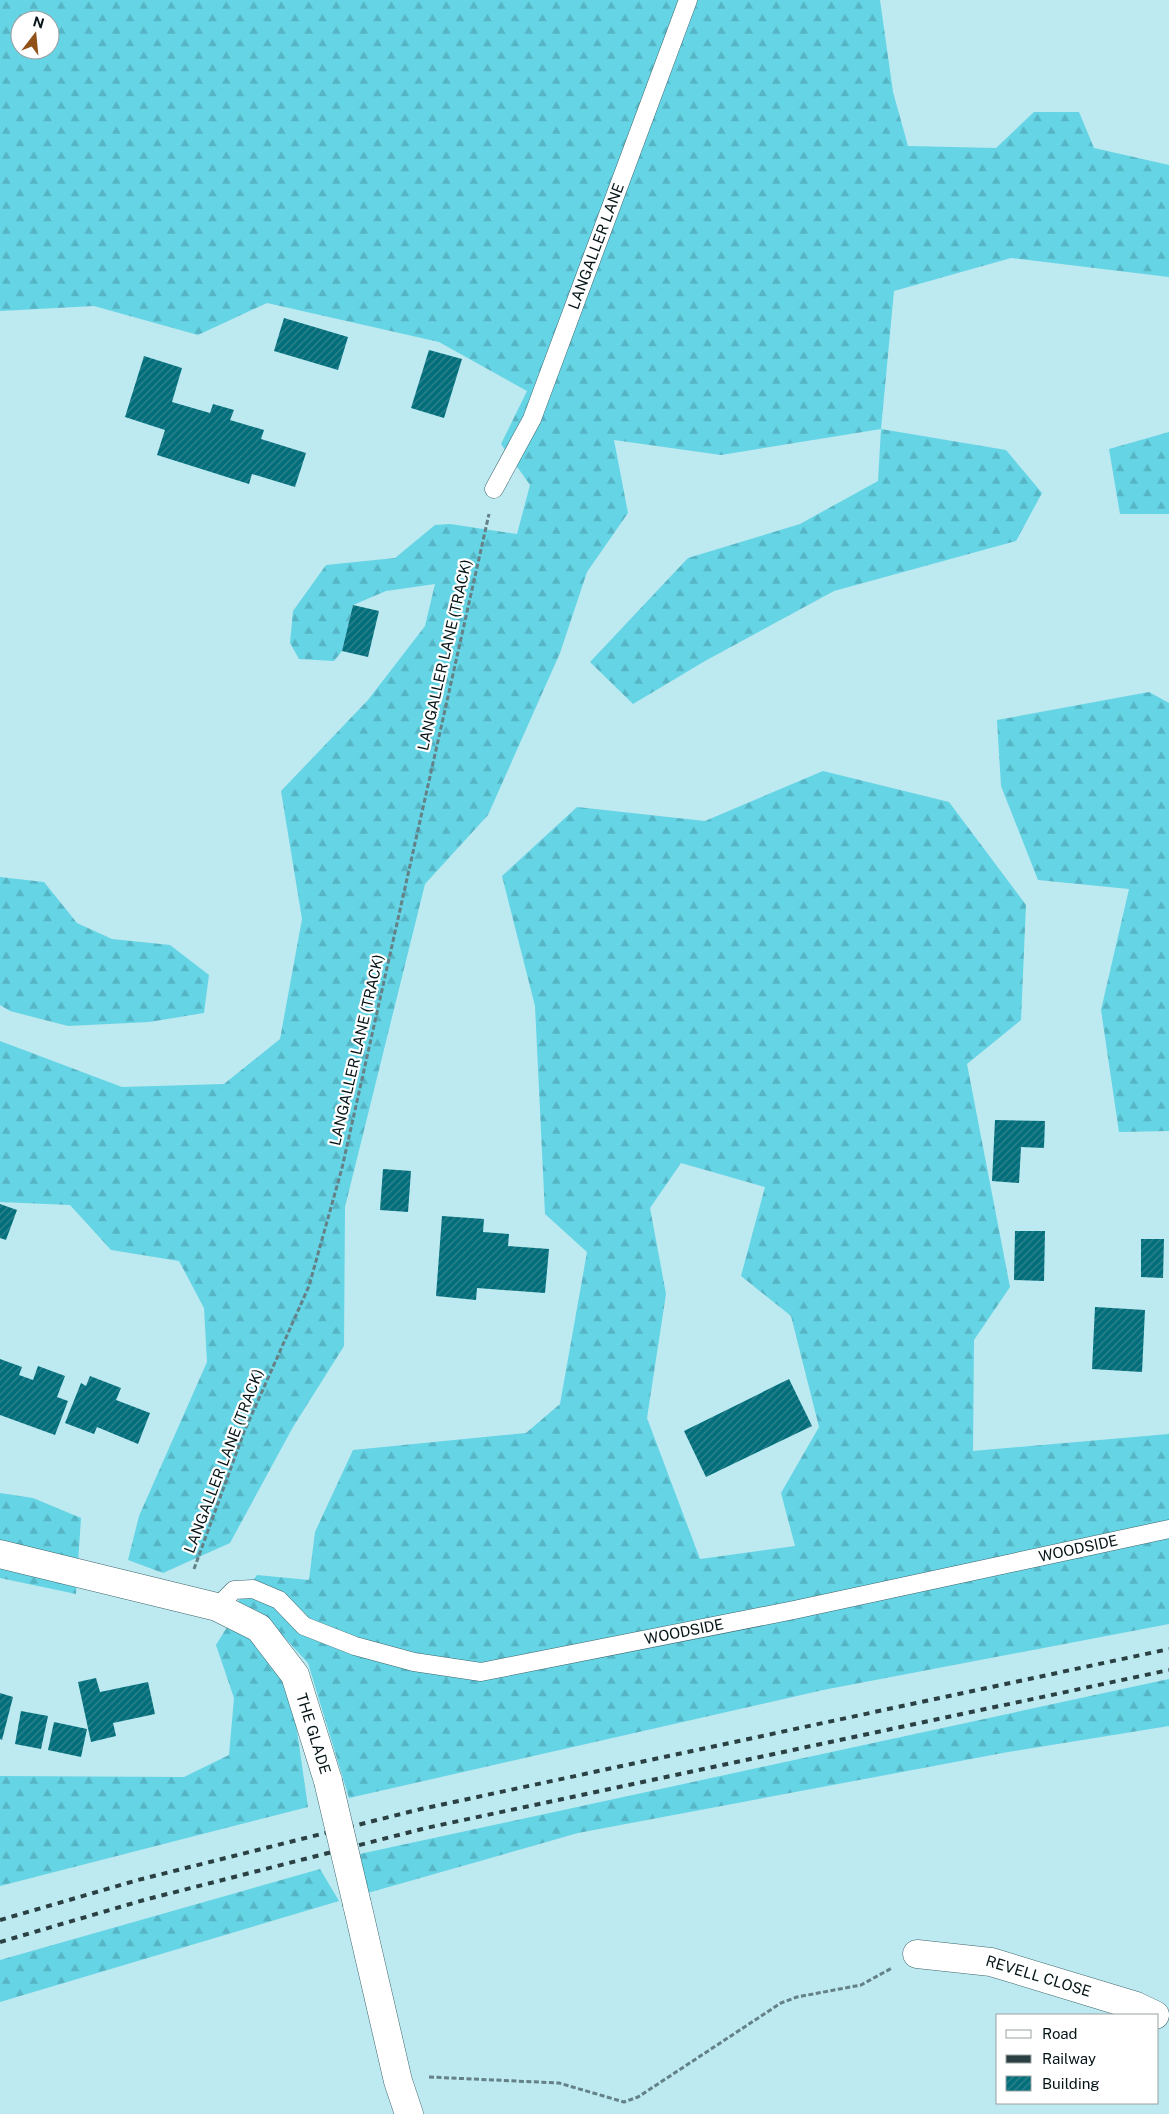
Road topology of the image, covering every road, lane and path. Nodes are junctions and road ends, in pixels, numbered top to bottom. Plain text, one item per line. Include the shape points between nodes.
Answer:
1 (688, 0) edge
2 (494, 489) joint
3 (1169, 1529) edge
4 (0, 1554) edge
5 (184, 1598) junction
6 (217, 1607) junction
7 (917, 1954) joint
8 (1152, 2014) edge
9 (398, 2080) junction
10 (409, 2114) edge

1 - 2 lane, LANGALLER LANE via 532,419
2 - 5 path, LANGALLER LANE (TRACK) via 342,1168 309,1286 244,1432
3 - 6 lane, WOODSIDE via 794,1610 481,1672 414,1662 355,1646 304,1626 279,1600 253,1589 234,1590
4 - 5 street, THE GLADE
5 - 6 street, THE GLADE
6 - 9 street, THE GLADE, bridge via 259,1628 295,1675 328,1780
7 - 8 street, REVELL CLOSE via 991,1962 1136,2006
7 - 9 path via 861,1985 781,2003 638,2097 624,2102 560,2083 427,2077
9 - 10 street, THE GLADE

